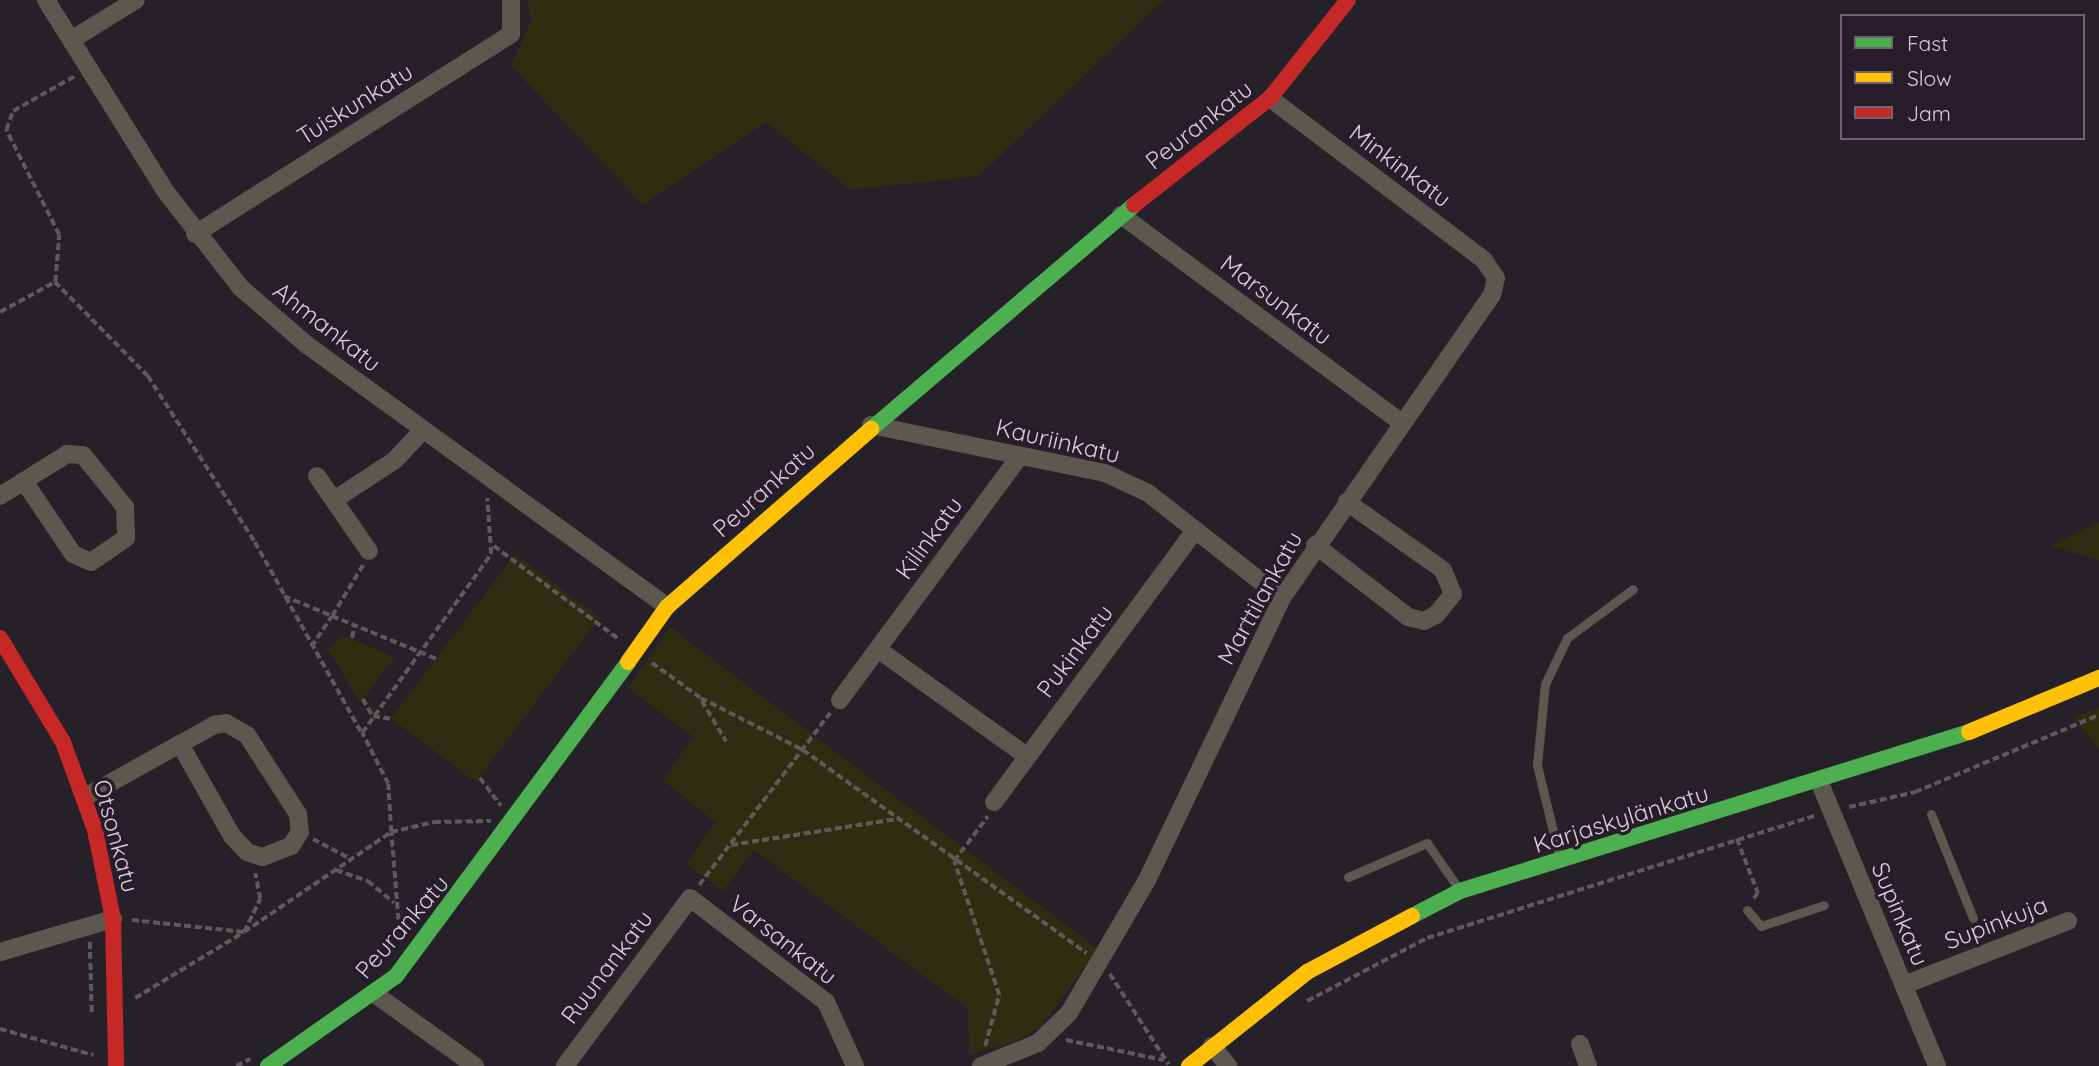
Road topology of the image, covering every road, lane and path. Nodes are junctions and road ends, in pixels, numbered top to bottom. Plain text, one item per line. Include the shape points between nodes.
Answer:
1 (46, 0) edge
2 (136, 0) edge
3 (511, 0) edge
4 (1348, 0) edge
5 (71, 40) junction
6 (89, 68) junction
7 (1270, 98) junction
8 (1121, 215) junction
9 (195, 234) junction
10 (1496, 278) joint
11 (55, 282) junction
12 (0, 312) edge
13 (1402, 423) junction
14 (871, 425) junction
15 (422, 431) junction
16 (1020, 456) junction
17 (317, 476) dead end
18 (488, 478) junction
19 (24, 481) junction
20 (0, 496) edge
21 (334, 500) junction
22 (1347, 502) junction
23 (1195, 530) junction
24 (1315, 545) junction
25 (494, 546) junction
26 (369, 551) joint
27 (1633, 589) dead end
28 (282, 595) junction
29 (1282, 598) junction
30 (667, 607) junction
31 (332, 616) junction
32 (355, 625) junction
33 (0, 638) edge
34 (352, 638) dead end
35 (311, 649) junction
36 (879, 650) junction
37 (418, 652) junction
38 (635, 652) junction
39 (437, 659) dead end
40 (2099, 678) edge
41 (701, 698) junction
42 (363, 699) dead end
43 (840, 700) joint
44 (2099, 715) edge
45 (373, 716) junction
46 (392, 719) dead end
47 (362, 733) junction
48 (726, 741) dead end
49 (180, 744) junction
50 (803, 750) junction
51 (1028, 757) junction
52 (481, 778) dead end
53 (1819, 781) junction
54 (85, 797) junction
55 (994, 802) joint
56 (1831, 811) junction
57 (1931, 814) dead end
58 (897, 820) junction
59 (513, 823) junction
60 (300, 832) junction
61 (391, 832) junction
62 (1737, 839) junction
63 (731, 845) junction
64 (247, 852) junction
65 (351, 859) junction
66 (954, 861) junction
67 (1560, 862) junction
68 (336, 870) junction
69 (1348, 877) dead end
70 (1460, 891) junction
71 (690, 898) junction
72 (396, 905) junction
73 (1824, 905) dead end
74 (1747, 910) joint
75 (1973, 918) dead end
76 (113, 919) junction
77 (2067, 921) dead end
78 (90, 925) junction
79 (244, 932) junction
80 (0, 952) edge
81 (390, 953) dead end
82 (1101, 962) junction
83 (1904, 985) junction
84 (376, 995) junction
85 (1296, 1009) dead end
86 (115, 1010) junction
87 (93, 1026) dead end
88 (0, 1029) edge
89 (1046, 1037) junction
90 (1580, 1044) dead end
91 (93, 1045) dead end
92 (1212, 1046) junction
93 (93, 1055) junction
94 (263, 1059) edge
95 (1164, 1060) junction
96 (981, 1061) edge
97 (93, 1063) dead end
98 (116, 1066) edge
99 (236, 1066) edge
100 (475, 1066) edge
101 (565, 1066) edge
102 (855, 1066) edge
103 (1170, 1066) edge
104 (1189, 1066) edge
105 (1228, 1066) edge
106 (1588, 1066) edge
107 (1937, 1066) edge

1 - 5 street, Ahmankatu
2 - 5 street
3 - 9 street, Tuiskunkatu via 510,34
4 - 7 street, Peurankatu
5 - 6 street, Ahmankatu
6 - 9 street, Ahmankatu
6 - 11 path via 13,111 6,130 59,235
7 - 8 street, Peurankatu
7 - 10 street, Minkinkatu via 1484,260
8 - 13 street, Marsunkatu
8 - 14 street, Peurankatu
9 - 15 street, Ahmankatu via 264,310
10 - 13 street, Marttilankatu via 1492,295
11 - 12 path
11 - 28 path via 148,376
13 - 22 street, Marttilankatu
14 - 16 street, Kauriinkatu
14 - 30 street, Peurankatu
15 - 18 street, Ahmankatu
15 - 21 street via 396,460
16 - 23 street, Kauriinkatu via 1124,481
16 - 36 street, Kilinkatu
17 - 21 street
18 - 25 path
18 - 30 street, Ahmankatu
19 - 19 street via 67,454 83,454 125,507 126,538 91,562 73,554
19 - 20 street
21 - 26 street
22 - 24 street, Marttilankatu
22 - 24 street via 1443,570 1453,594 1436,615 1424,621 1408,617
23 - 29 street, Kauriinkatu
23 - 51 street, Pukinkatu
24 - 29 street, Marttilankatu
25 - 37 path
25 - 38 path
26 - 31 path
27 - 67 lane via 1567,638 1545,684 1537,765
28 - 31 path
28 - 35 path
29 - 82 street, Marttilankatu
30 - 38 street, Peurankatu
31 - 32 path
31 - 35 path
32 - 34 path
32 - 37 path
33 - 54 street, Otsonkatu via 47,710
35 - 47 path
36 - 43 street, Kilinkatu
36 - 51 street
37 - 39 path
37 - 45 path
38 - 41 path
38 - 59 street, Peurankatu
40 - 53 street, Karjaskylänkatu via 2026,712
41 - 48 path
41 - 50 path
42 - 45 path
43 - 50 path
44 - 56 path via 1915,792
45 - 46 path
45 - 47 path
47 - 61 path via 388,785
49 - 54 street
49 - 60 street via 214,725 237,726 298,814
49 - 64 street
50 - 58 path
50 - 63 path
51 - 55 street, Pukinkatu
52 - 59 path
53 - 56 street, Supinkatu
53 - 67 street, Karjaskylänkatu
54 - 76 street, Otsonkatu
55 - 66 path
56 - 62 path
56 - 83 street, Supinkatu
57 - 75 lane
58 - 63 path
58 - 66 path
59 - 61 path via 451,821
59 - 84 street, Peurankatu via 438,927
60 - 64 street via 278,854
60 - 65 path
61 - 65 path
61 - 72 path
62 - 74 path via 1758,893
62 - 85 path via 1427,938
63 - 71 path
64 - 79 path via 261,893
65 - 68 path
66 - 82 path
66 - 96 path via 999,995 998,1017
67 - 70 street, Karjaskylänkatu
68 - 72 path via 369,881
68 - 79 path
69 - 70 lane via 1427,843
70 - 92 street, Karjaskylänkatu via 1307,972
71 - 101 street, Ruunankatu
71 - 102 street, Varsankatu via 826,1002
72 - 81 path via 400,944
73 - 74 lane via 1761,926
76 - 78 street
76 - 79 path
76 - 86 street, Otsonkatu
77 - 83 street, Supinkuja
78 - 80 street
78 - 87 path
79 - 86 path
82 - 89 street, Marttilankatu
82 - 95 path
83 - 107 street, Supinkatu
84 - 94 street, Peurankatu
84 - 100 street
86 - 98 street, Otsonkatu
88 - 93 path
89 - 95 path
89 - 96 street
90 - 106 street
91 - 93 path
92 - 104 street, Karjaskylänkatu
92 - 105 street
93 - 97 path
94 - 99 path
95 - 103 path

